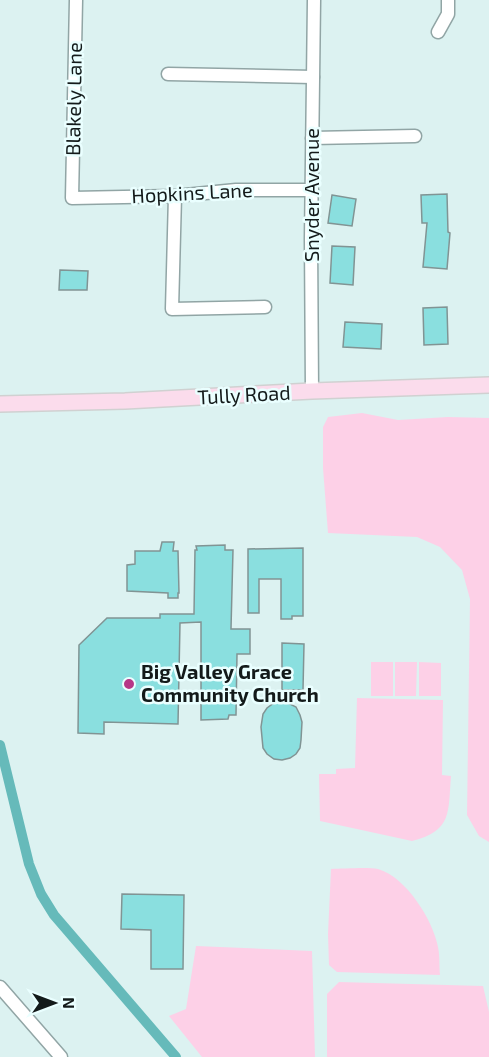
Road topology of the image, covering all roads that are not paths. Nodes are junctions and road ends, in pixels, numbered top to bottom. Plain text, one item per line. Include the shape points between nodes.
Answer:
1 (76, 0) edge
2 (314, 0) edge
3 (448, 0) edge
4 (438, 32) dead end
5 (168, 74) dead end
6 (313, 77) junction
7 (415, 136) dead end
8 (312, 138) junction
9 (312, 190) junction
10 (175, 196) junction
11 (72, 198) joint
12 (265, 307) dead end
13 (489, 385) edge
14 (312, 391) junction
15 (0, 404) edge
16 (0, 987) edge
17 (61, 1057) edge

1 - 11 street, Blakely Lane
2 - 6 street, Snyder Avenue
3 - 4 street via 448,14
5 - 6 street
6 - 8 street, Snyder Avenue
7 - 8 street
8 - 9 street, Snyder Avenue
9 - 10 street, Hopkins Lane via 236,190
9 - 14 street, Snyder Avenue
10 - 11 street, Hopkins Lane
10 - 12 street via 172,309
13 - 14 main road, Tully Road
14 - 15 main road, Tully Road
16 - 17 street

